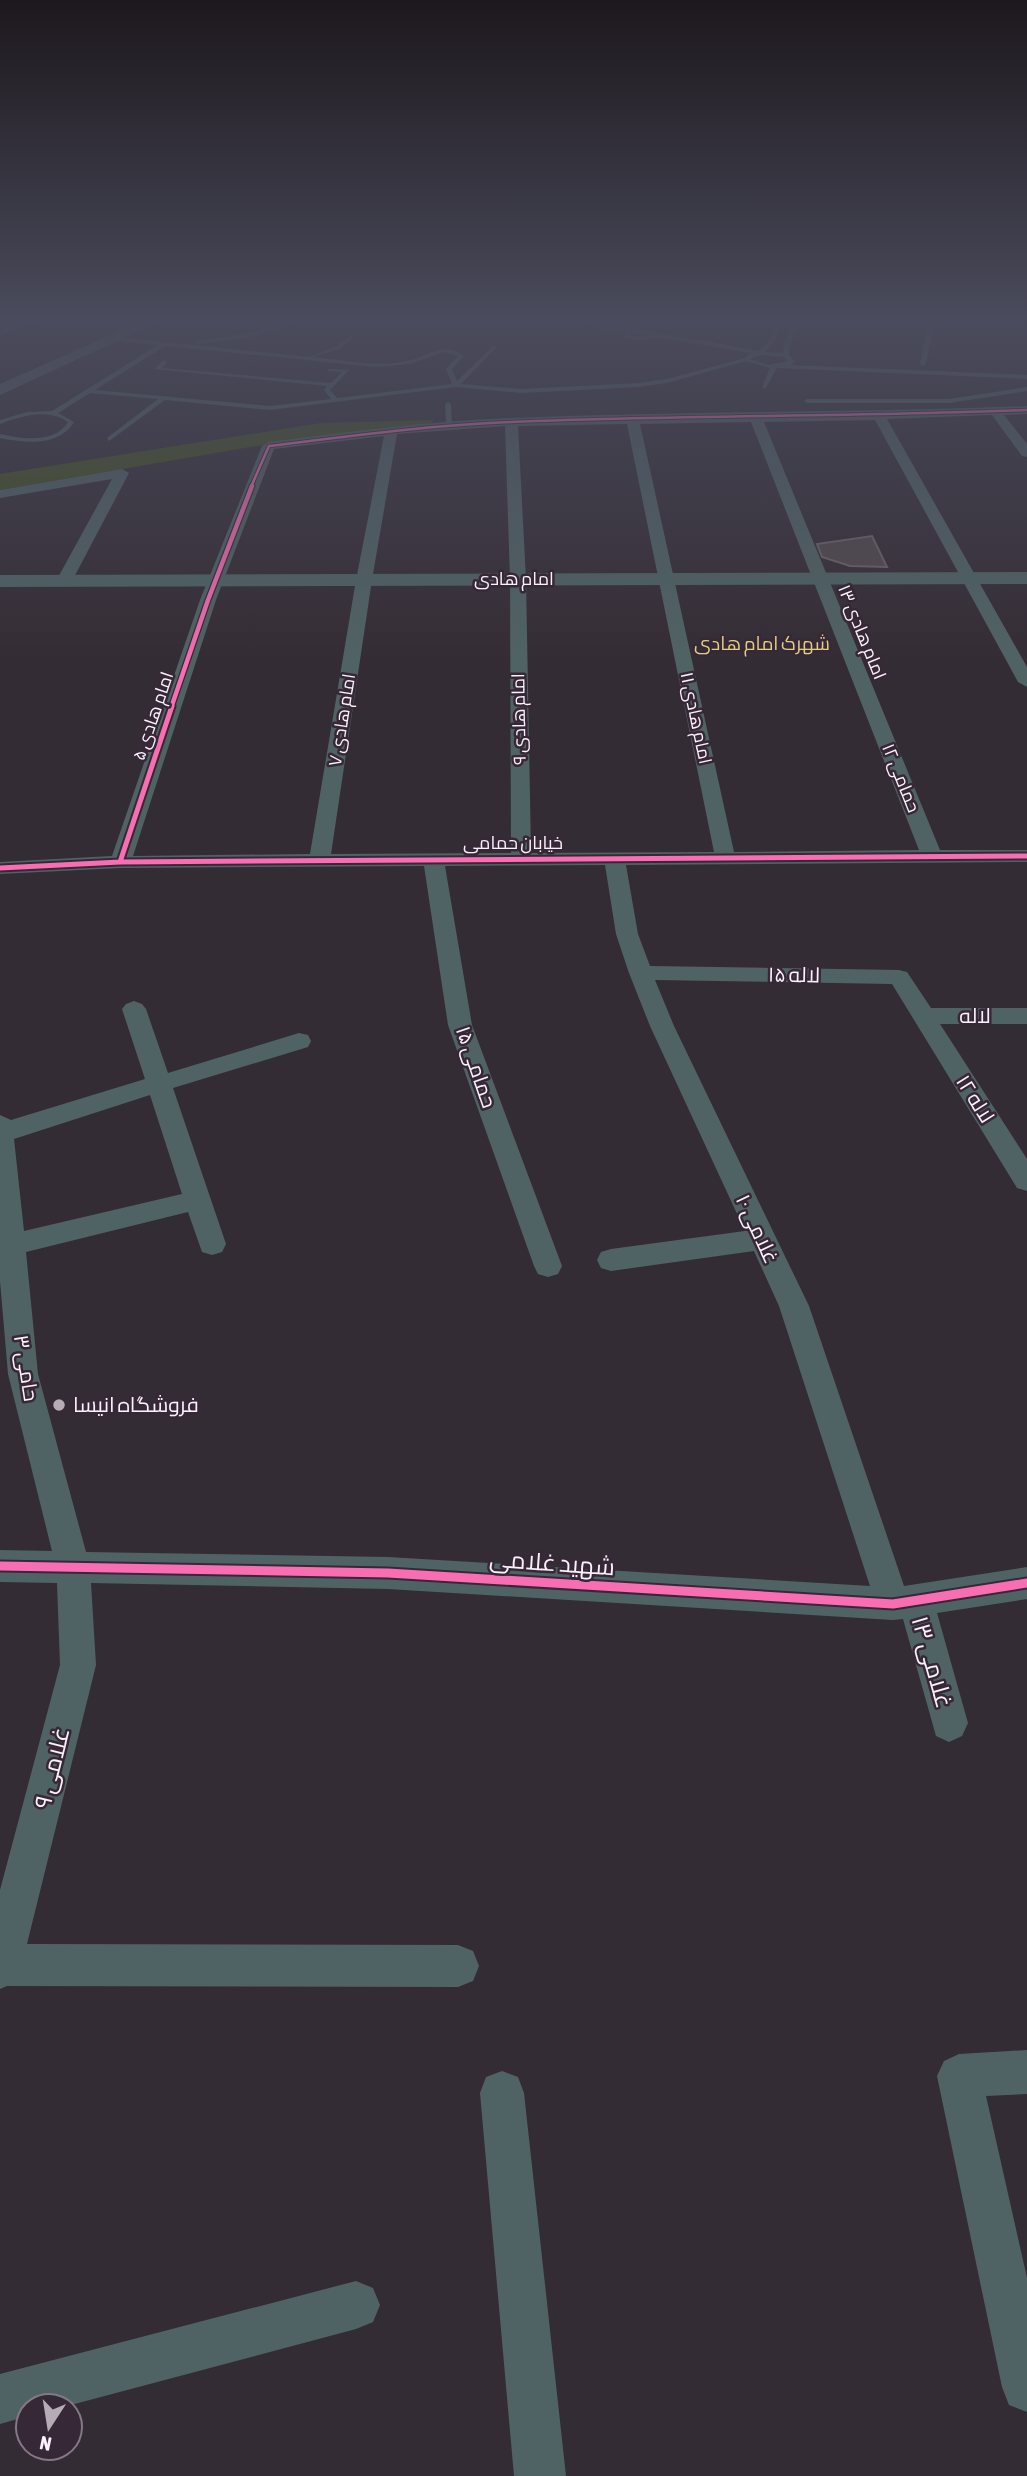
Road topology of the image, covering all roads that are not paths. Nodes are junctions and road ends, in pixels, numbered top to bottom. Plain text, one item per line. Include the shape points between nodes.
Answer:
1 (61, 433) edge
2 (118, 433) edge
3 (378, 433) edge
4 (391, 433) edge
5 (511, 433) edge
6 (636, 433) edge
7 (762, 433) edge
8 (888, 433) edge
9 (1012, 433) edge
10 (0, 436) edge
11 (109, 439) dead end
12 (1027, 453) edge
13 (0, 494) edge
14 (820, 578) junction
15 (970, 578) junction
16 (1027, 578) edge
17 (517, 579) junction
18 (667, 579) junction
19 (215, 580) junction
20 (364, 580) junction
21 (0, 581) edge
22 (64, 581) junction
23 (1027, 682) edge
24 (870, 700) joint
25 (932, 856) junction
26 (1027, 856) edge
27 (614, 858) junction
28 (726, 858) junction
29 (521, 859) junction
30 (320, 860) junction
31 (434, 860) junction
32 (120, 862) junction
33 (0, 868) edge
34 (641, 974) junction
35 (134, 1009) dead end
36 (924, 1016) junction
37 (1027, 1016) edge
38 (299, 1041) dead end
39 (158, 1083) junction
40 (1, 1130) edge
41 (1027, 1181) edge
42 (197, 1200) junction
43 (762, 1239) junction
44 (212, 1244) dead end
45 (12, 1245) junction
46 (611, 1260) dead end
47 (548, 1266) dead end
48 (73, 1565) junction
49 (0, 1566) edge
50 (1027, 1583) edge
51 (904, 1602) junction
52 (949, 1723) dead end
53 (6, 1922) edge
54 (0, 1966) edge
55 (458, 1966) dead end
56 (1027, 2072) edge
57 (502, 2093) dead end
58 (356, 2305) dead end
59 (1027, 2388) edge
60 (0, 2399) edge
61 (540, 2476) edge

1 - 10 lane via 36,439
2 - 11 lane
3 - 19 street, امام هادی ۵ via 269,446
4 - 20 street, امام هادی ۷
5 - 17 street, امام هادی ۹
6 - 18 street, امام هادی ۱۱
7 - 14 street, امام هادی ۱۳
8 - 15 street
9 - 12 street
13 - 22 street via 122,473
14 - 15 main road, امام هادی
14 - 18 main road, امام هادی
14 - 24 street, امام هادی ۱۳
15 - 16 main road, امام هادی
15 - 23 street
17 - 18 main road, امام هادی
17 - 20 main road, امام هادی
17 - 29 street, امام هادی ۹
18 - 28 street, امام هادی ۱۱
19 - 20 main road, امام هادی
19 - 22 main road, امام هادی
19 - 32 street, امام هادی ۵
20 - 30 street, امام هادی ۷
21 - 22 main road, امام هادی
24 - 25 street, حمامی ۱۲
25 - 26 street, خیابان حمامی
25 - 28 street, خیابان حمامی
27 - 28 street, خیابان حمامی
27 - 29 street, خیابان حمامی
27 - 34 street, غلامی ۱۰ via 627,934
29 - 31 street, خیابان حمامی
30 - 31 street, خیابان حمامی
30 - 32 street, خیابان حمامی
31 - 47 street, حمامی ۱۵ via 460,1025
32 - 33 street, خیابان حمامی
34 - 36 street, لاله ۱۵ via 899,977
34 - 43 street, غلامی ۱۰
35 - 39 street
36 - 37 street, لاله
36 - 41 street, لاله ۱۲
38 - 39 street
39 - 40 street
39 - 42 street
40 - 45 street, حامی ۳
42 - 44 street
42 - 45 street
43 - 46 street
43 - 51 street, غلامی ۱۰ via 794,1306
45 - 48 street, حامی ۳ via 23,1374
48 - 49 street, شهید غلامی
48 - 51 street, شهید غلامی via 388,1573
48 - 53 street, غلامی ۹ via 78,1665
50 - 51 street, شهید غلامی
51 - 52 street, غلامی ۱۳
53 - 54 street, غلامی ۹
54 - 55 street
56 - 59 street via 959,2076
57 - 61 street
58 - 60 street

